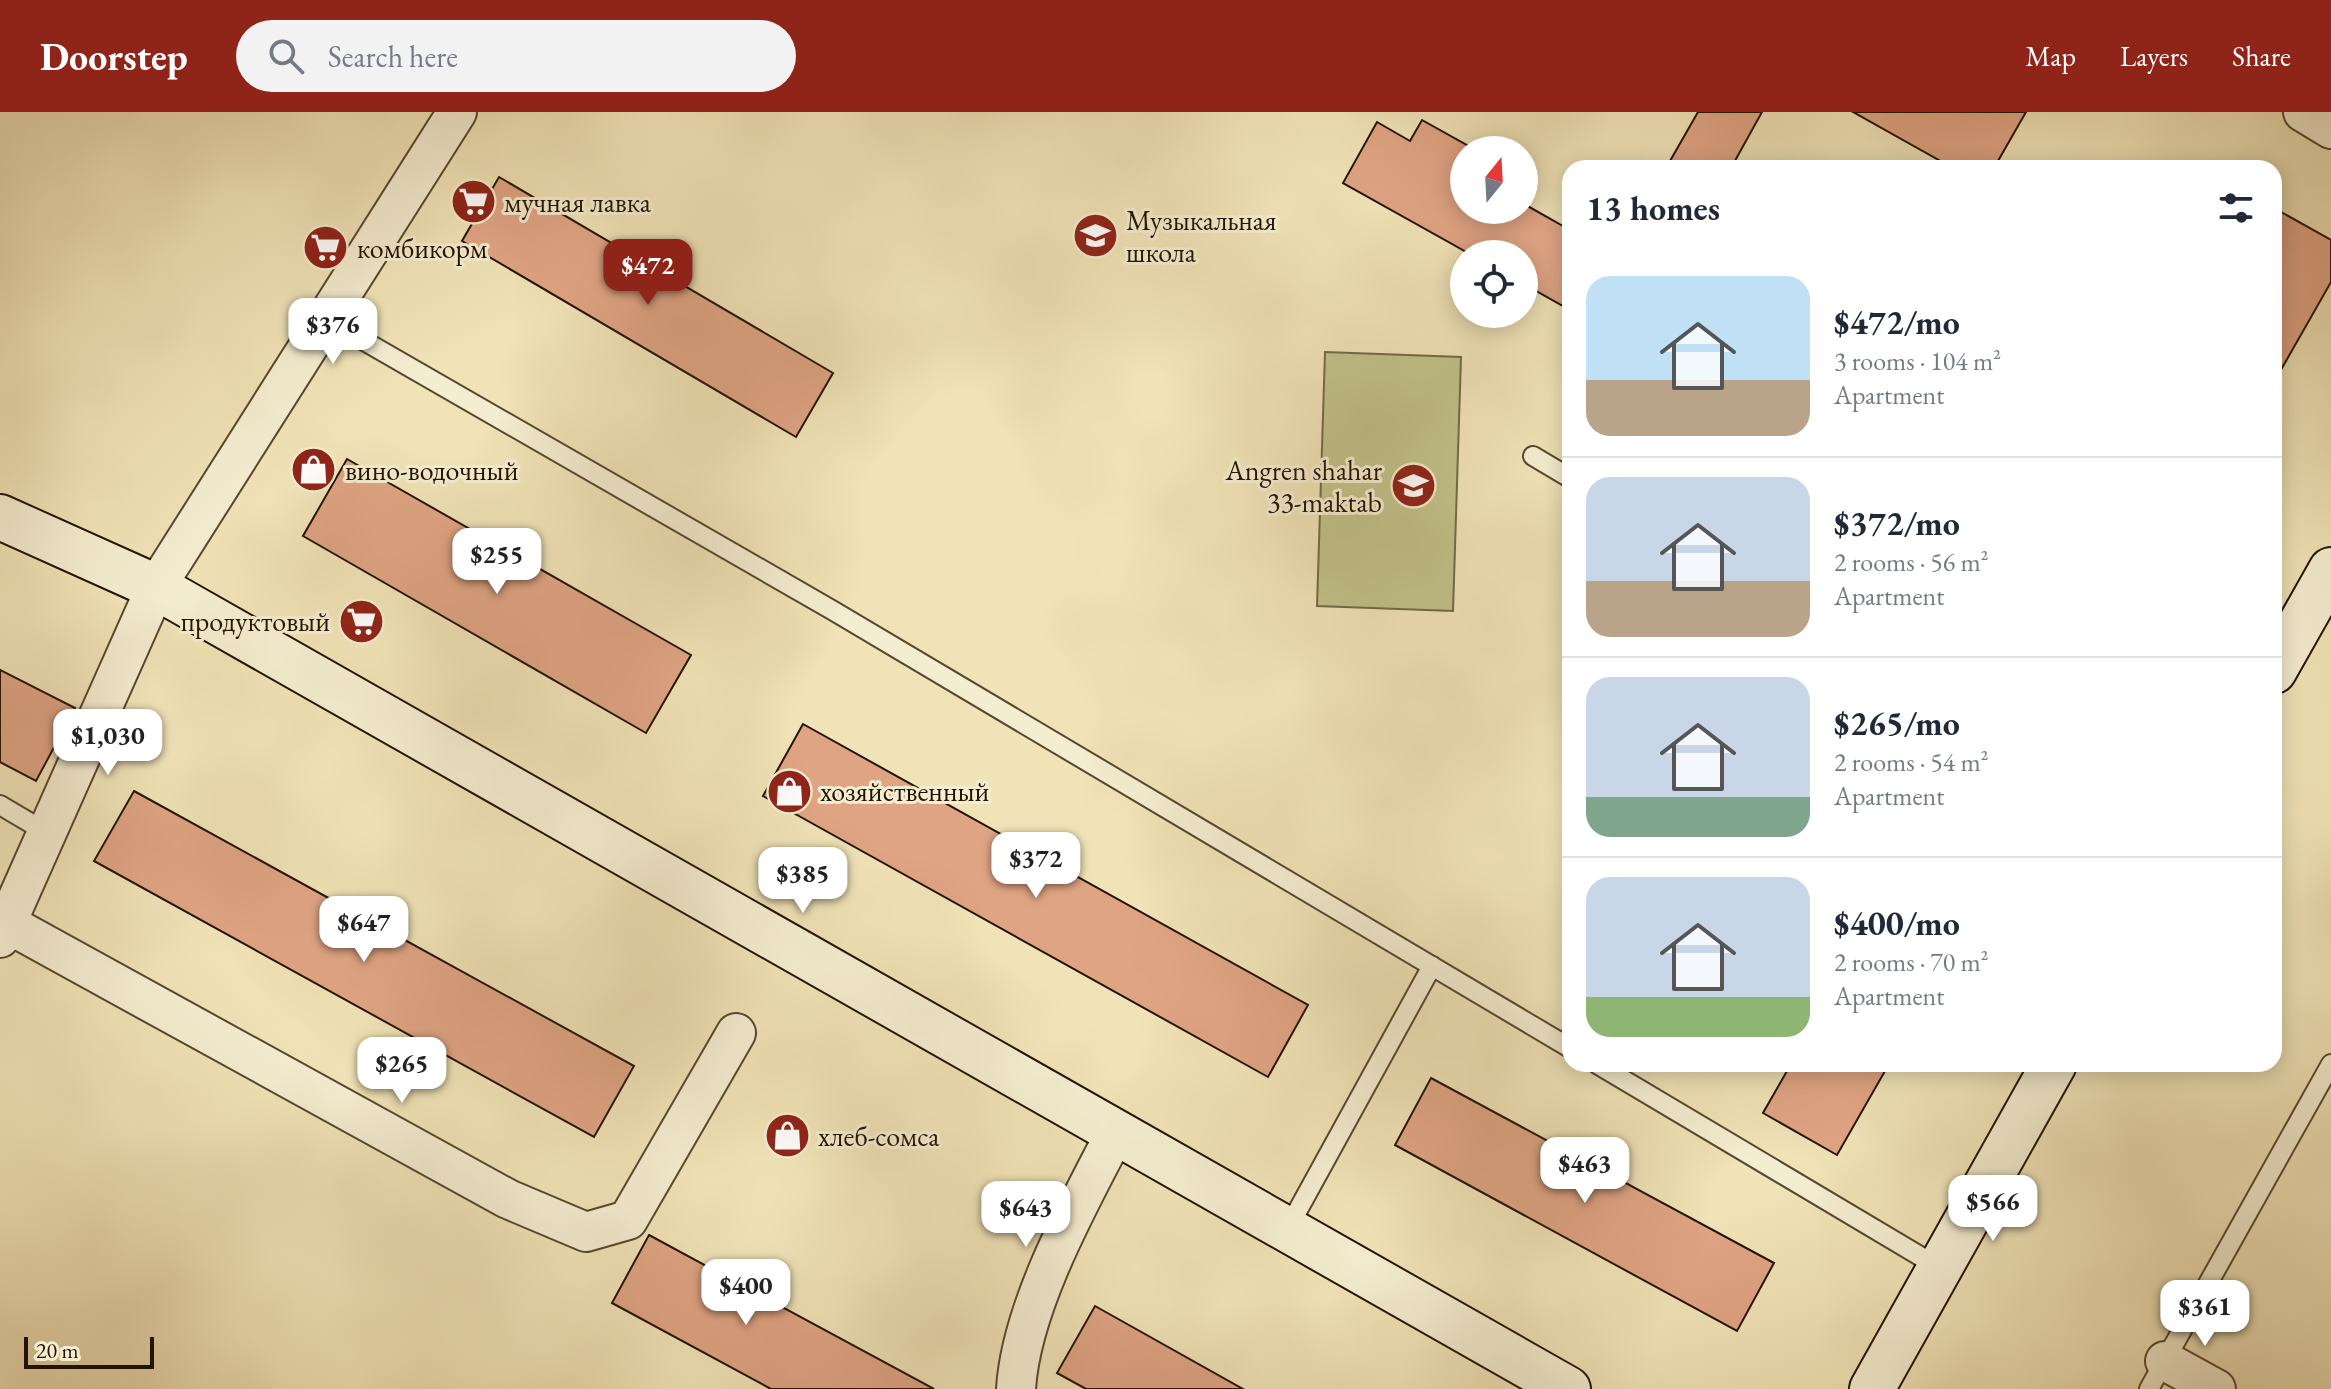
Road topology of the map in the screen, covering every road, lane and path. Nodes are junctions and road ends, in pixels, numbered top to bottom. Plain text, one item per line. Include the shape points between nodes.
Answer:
1 (457, 112) edge
2 (2303, 112) edge
3 (2331, 129) edge
4 (326, 319) junction
5 (1533, 456) dead end
6 (1562, 473) edge
7 (0, 517) edge
8 (2331, 570) edge
9 (156, 587) junction
10 (2282, 657) edge
11 (0, 805) edge
12 (49, 834) junction
13 (4, 931) edge
14 (1432, 966) junction
15 (736, 1033) dead end
16 (1562, 1043) edge
17 (2331, 1064) edge
18 (1610, 1072) edge
19 (2050, 1072) edge
20 (1116, 1132) junction
21 (1287, 1230) junction
22 (1940, 1268) junction
23 (2157, 1375) edge
24 (1016, 1389) edge
25 (1568, 1389) edge
26 (1872, 1389) edge
27 (2216, 1389) edge

1 - 4 street
2 - 3 street
4 - 9 street
4 - 14 lane via 832,610
5 - 6 lane
7 - 9 main road
8 - 10 main road
9 - 12 street
9 - 20 main road
11 - 12 lane
12 - 13 street
13 - 15 street via 508,1199 586,1232 628,1220
14 - 16 lane
14 - 21 lane
17 - 23 lane
18 - 22 lane
19 - 22 main road
20 - 21 main road
20 - 24 street via 1071,1218 1037,1305 1018,1358
21 - 25 main road
22 - 26 main road
23 - 27 street

